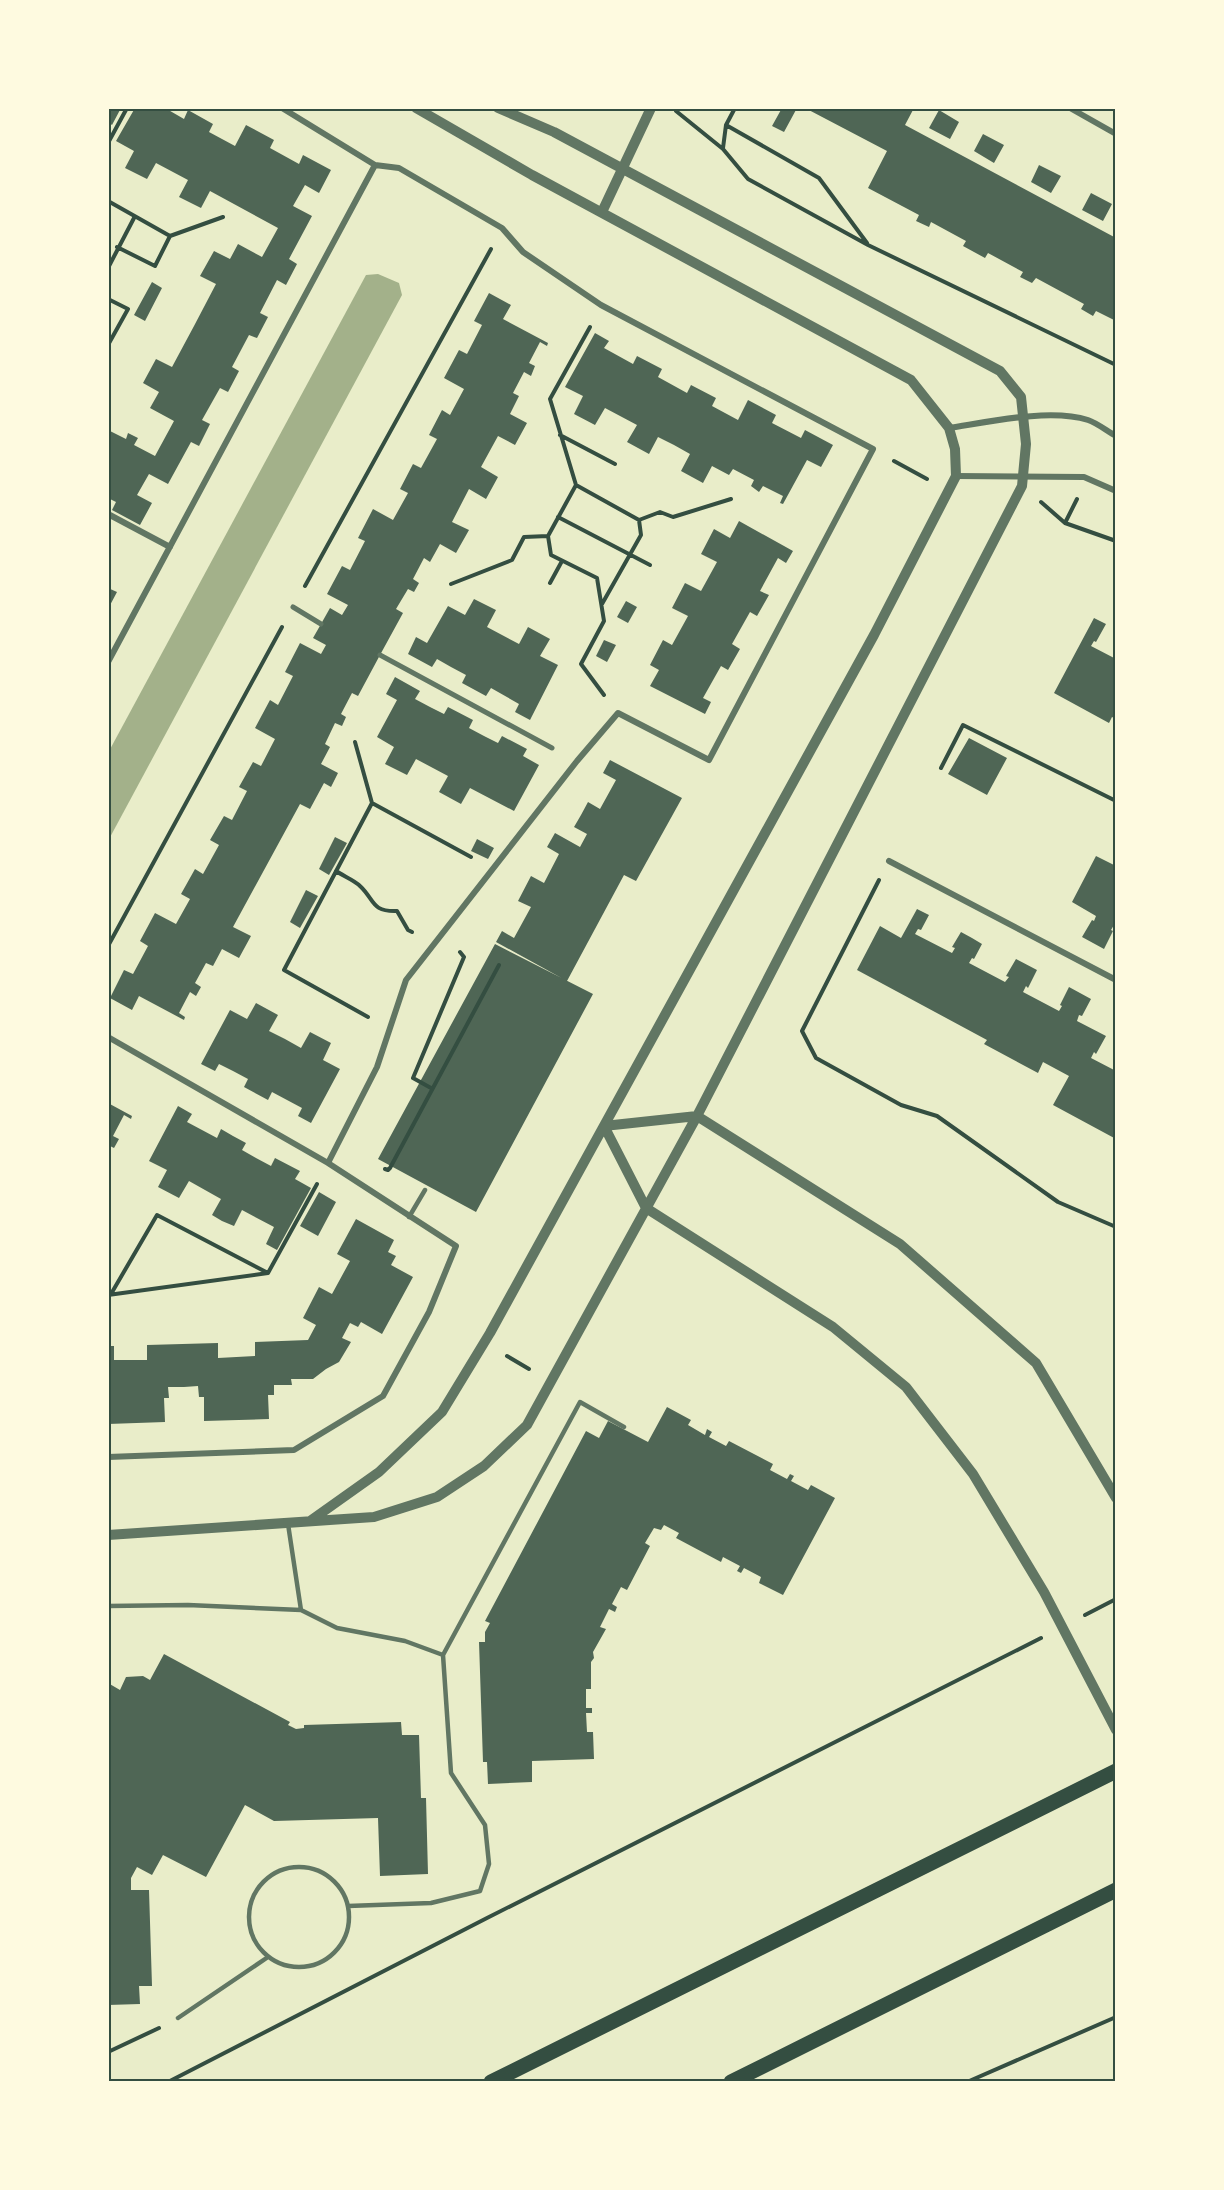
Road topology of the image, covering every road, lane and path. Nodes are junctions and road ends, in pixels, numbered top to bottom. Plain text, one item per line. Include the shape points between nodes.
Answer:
1 (127, 108) edge
2 (282, 108) edge
3 (416, 108) edge
4 (498, 108) edge
5 (651, 108) edge
6 (672, 108) edge
7 (735, 108) edge
8 (1070, 108) edge
9 (726, 125) junction
10 (1116, 134) edge
11 (108, 144) edge
12 (723, 149) junction
13 (375, 165) junction
14 (622, 169) junction
15 (108, 201) edge
16 (602, 212) junction
17 (223, 217) dead end
18 (135, 218) junction
19 (502, 228) junction
20 (170, 236) junction
21 (868, 245) junction
22 (117, 247) junction
23 (108, 256) edge
24 (109, 265) edge
25 (108, 299) edge
26 (602, 305) junction
27 (108, 345) edge
28 (1116, 365) edge
29 (1023, 417) junction
30 (949, 428) junction
31 (560, 435) junction
32 (1116, 436) edge
33 (873, 449) junction
34 (615, 464) dead end
35 (956, 476) junction
36 (1023, 482) junction
37 (576, 485) junction
38 (1116, 491) edge
39 (731, 499) dead end
40 (108, 514) edge
41 (558, 517) junction
42 (639, 520) junction
43 (548, 536) junction
44 (1116, 541) edge
45 (170, 548) junction
46 (629, 555) junction
47 (562, 561) junction
48 (650, 565) dead end
49 (550, 583) dead end
50 (451, 584) dead end
51 (602, 604) junction
52 (293, 608) junction
53 (321, 624) dead end
54 (380, 655) dead end
55 (108, 662) edge
56 (618, 713) junction
57 (356, 742) dead end
58 (552, 748) dead end
59 (941, 768) dead end
60 (1116, 801) edge
61 (372, 803) junction
62 (889, 861) joint
63 (493, 868) junction
64 (336, 871) junction
65 (434, 944) junction
66 (108, 946) edge
67 (455, 957) dead end
68 (499, 965) dead end
69 (1116, 980) edge
70 (389, 1029) junction
71 (108, 1037) edge
72 (432, 1088) junction
73 (697, 1116) junction
74 (604, 1126) junction
75 (328, 1163) junction
76 (390, 1168) dead end
77 (425, 1190) dead end
78 (646, 1208) junction
79 (409, 1217) junction
80 (1116, 1227) edge
81 (268, 1273) junction
82 (109, 1295) edge
83 (624, 1427) dead end
84 (108, 1457) edge
85 (1116, 1498) edge
86 (309, 1521) junction
87 (288, 1524) junction
88 (108, 1535) edge
89 (1116, 1599) edge
90 (108, 1606) edge
91 (301, 1610) junction
92 (1075, 1620) dead end
93 (1044, 1636) dead end
94 (443, 1655) junction
95 (1116, 1730) edge
96 (1116, 1771) edge
97 (1116, 1890) edge
98 (348, 1906) junction
99 (268, 1957) junction
100 (1116, 2017) edge
101 (178, 2018) joint
102 (108, 2052) edge
103 (168, 2082) edge
104 (490, 2082) edge
105 (731, 2082) edge
106 (967, 2082) edge

1 - 11 path
2 - 13 street
3 - 16 street
4 - 14 street via 554,132
5 - 14 street
6 - 12 path
7 - 9 path
8 - 10 street
9 - 12 path
9 - 21 path via 819,178
12 - 21 path via 748,179
13 - 19 street via 399,168
13 - 45 street
14 - 16 street
14 - 29 street via 1000,371 1021,397
15 - 18 path
16 - 30 street via 911,380
17 - 20 path
18 - 20 path
18 - 22 path
19 - 26 street via 523,252
19 - 52 path
20 - 22 path via 155,266
21 - 28 path
22 - 24 path
23 - 24 path
25 - 27 path via 128,309
26 - 31 path via 550,399
26 - 33 street
29 - 30 street
29 - 32 street via 1088,420
29 - 36 street
30 - 35 street
31 - 34 path
31 - 37 path
33 - 35 path via 928,479
33 - 56 street via 709,760
35 - 36 street
35 - 74 street via 874,636
36 - 38 street via 1084,477
36 - 44 path via 1065,523
36 - 73 street
37 - 41 path
37 - 42 path
39 - 42 path via 673,517 660,512
40 - 45 street
41 - 43 path
41 - 46 path
42 - 46 path via 641,535
43 - 47 path via 551,555
43 - 50 path via 524,537 512,560
45 - 55 street
46 - 48 path
46 - 51 path
47 - 49 path
47 - 51 path via 597,578
51 - 56 path via 604,621 581,664
52 - 53 street
52 - 66 path
54 - 58 street
56 - 63 street
57 - 61 path
59 - 60 path via 963,725
61 - 63 path
61 - 64 path
62 - 69 street
62 - 80 path via 802,1031 816,1058 901,1105 937,1116 1058,1202
63 - 65 street
64 - 65 path via 360,886 374,906 397,911 408,930
64 - 70 path via 285,970
65 - 70 street via 405,980
67 - 72 path via 460,951 464,957 413,1078
68 - 72 path
70 - 75 street via 377,1067
71 - 75 street
72 - 76 path
73 - 74 street
73 - 78 street
73 - 85 street via 900,1244 1036,1363
74 - 78 street
74 - 86 street via 442,1412 379,1472
75 - 79 street
75 - 81 path
77 - 79 lane
78 - 86 street via 527,1425 484,1466 437,1497 384,1514
78 - 95 street via 833,1326 906,1387 973,1474 1044,1592
79 - 84 street via 456,1246 429,1312 383,1396 294,1450
81 - 82 path
81 - 82 path via 157,1215
83 - 94 lane via 579,1402
86 - 87 street
87 - 88 street
87 - 91 lane
89 - 92 path
90 - 91 lane
91 - 94 lane via 336,1628 405,1641
93 - 103 path
94 - 98 lane via 451,1773 485,1825 489,1864 480,1891 431,1903
96 - 104 main road
97 - 105 main road
98 - 99 lane via 349,1924 344,1941 318,1964 284,1965
98 - 99 lane via 338,1885 319,1870 304,1866 272,1874 260,1884 249,1914 257,1945
99 - 101 lane
100 - 106 path
101 - 102 path

